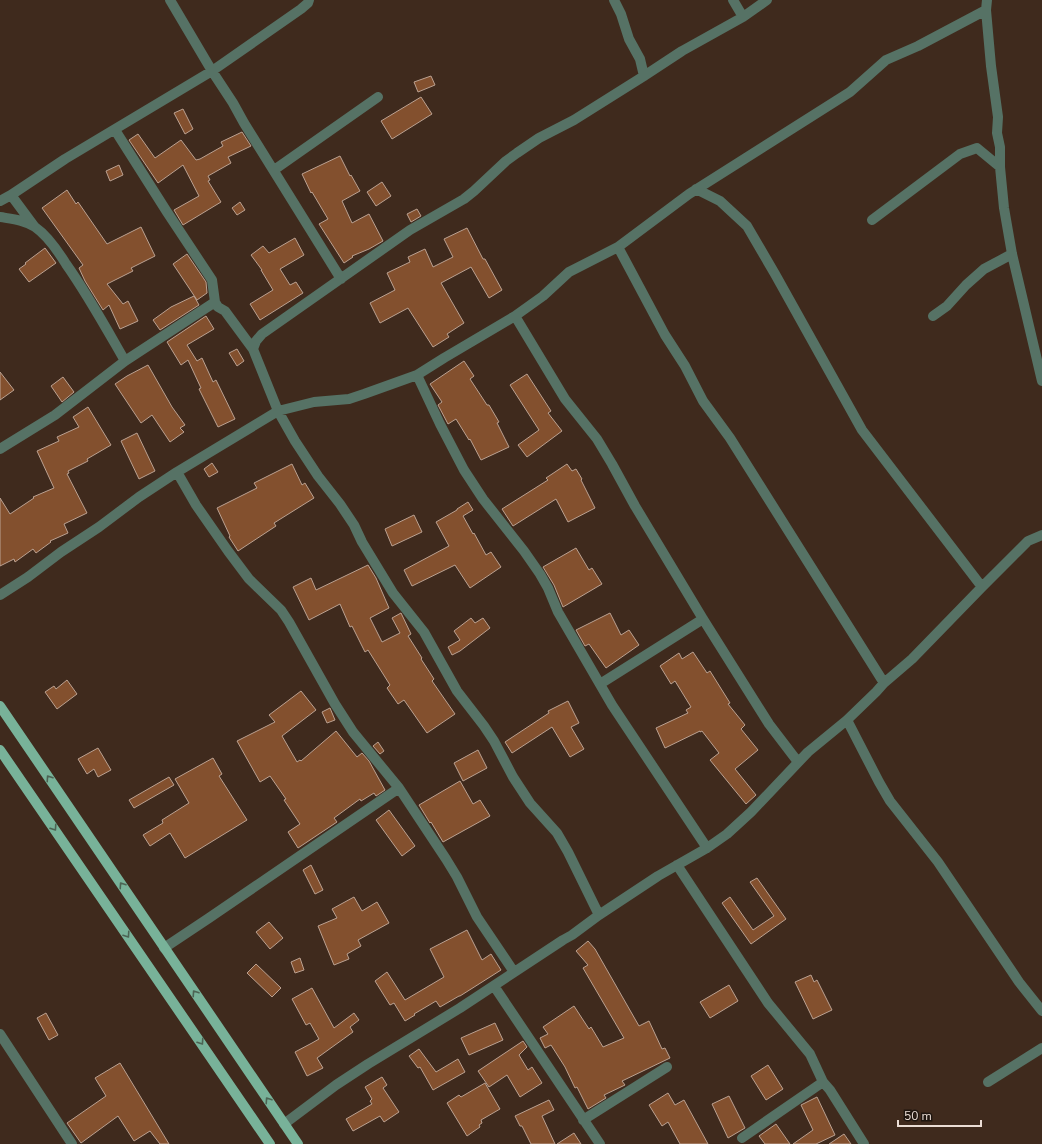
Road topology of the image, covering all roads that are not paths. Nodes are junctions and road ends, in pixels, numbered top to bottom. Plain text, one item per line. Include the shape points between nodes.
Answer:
1 (170, 0) edge
2 (309, 0) edge
3 (614, 0) edge
4 (733, 0) edge
5 (767, 0) edge
6 (987, 5) edge
7 (743, 17) junction
8 (212, 71) junction
9 (644, 76) junction
10 (378, 97) dead end
11 (114, 130) junction
12 (1000, 167) junction
13 (274, 170) junction
14 (696, 190) junction
15 (11, 195) junction
16 (0, 201) edge
17 (0, 217) edge
18 (872, 220) dead end
19 (34, 226) junction
20 (618, 247) junction
21 (1012, 254) junction
22 (341, 279) junction
23 (215, 302) junction
24 (515, 316) junction
25 (933, 316) dead end
26 (253, 349) junction
27 (125, 361) junction
28 (416, 375) junction
29 (1042, 381) edge
30 (278, 411) junction
31 (0, 449) edge
32 (177, 472) junction
33 (1042, 535) edge
34 (982, 587) junction
35 (0, 595) edge
36 (703, 619) junction
37 (884, 683) junction
38 (600, 684) junction
39 (0, 706) edge
40 (847, 720) junction
41 (0, 750) edge
42 (798, 762) junction
43 (399, 788) junction
44 (707, 848) junction
45 (677, 865) junction
46 (599, 916) junction
47 (164, 948) junction
48 (514, 972) junction
49 (494, 986) junction
50 (1042, 1011) edge
51 (0, 1034) edge
52 (1042, 1048) edge
53 (667, 1067) dead end
54 (823, 1082) junction
55 (988, 1082) dead end
56 (583, 1120) junction
57 (284, 1124) junction
58 (742, 1138) dead end
59 (72, 1144) edge
60 (270, 1144) edge
61 (298, 1144) edge
62 (600, 1144) edge
63 (864, 1144) edge

1 - 8 street
2 - 8 street
3 - 9 street via 628,39 640,59
4 - 7 street
5 - 7 street
6 - 12 street via 998,117
6 - 14 street via 918,46 886,60 850,92
7 - 9 street via 682,51
8 - 11 street
8 - 13 street
9 - 22 street via 517,152 474,192 410,230
10 - 13 street
11 - 15 street
11 - 23 street via 212,280
12 - 18 street via 977,148 960,154
12 - 21 street
13 - 22 street
14 - 20 street
14 - 34 street via 720,201 747,226 862,430
15 - 16 street
15 - 19 street
17 - 19 street
19 - 27 street via 47,238 77,279
20 - 24 street via 569,272 543,296
20 - 37 street via 703,401 730,438
21 - 25 street via 984,269 947,306
21 - 29 street
22 - 26 street via 262,334
23 - 26 street via 225,311
23 - 27 street
24 - 28 street
24 - 36 street via 565,399 597,439
26 - 30 street
27 - 31 street via 55,415
28 - 30 street via 349,399 314,402
28 - 38 street via 464,470 540,574 558,612
30 - 32 street
30 - 46 street via 311,466 354,525 393,592 424,632 457,691 494,741 530,803 557,834
32 - 35 street
32 - 43 street via 196,506 249,579 281,610 353,732
33 - 34 street via 1028,542
34 - 37 street via 912,659
36 - 38 street
36 - 42 street via 769,724
37 - 40 street
38 - 44 street
47 -> 39 main road
40 - 42 street
40 - 50 street via 894,807 938,862 1019,982
41 -> 60 main road
42 - 44 street via 727,834
43 - 47 street
43 - 48 street via 457,877 477,918
44 - 45 street
45 - 46 street
45 - 54 street via 768,1003 804,1045
46 - 48 street
57 -> 47 main road
48 - 49 street
49 - 56 street
49 - 57 street via 362,1068
51 - 59 street
52 - 55 street
53 - 56 street
54 - 58 street
54 - 63 street
56 - 62 street
57 - 61 main road

